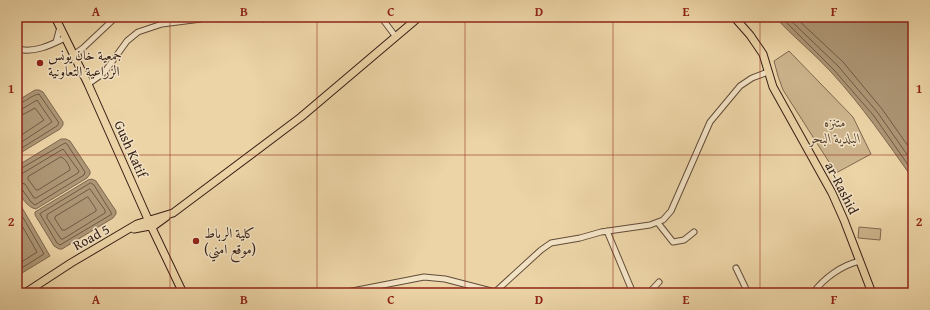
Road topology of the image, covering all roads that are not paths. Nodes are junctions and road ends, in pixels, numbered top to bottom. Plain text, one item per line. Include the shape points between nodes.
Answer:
1 (55, 17) edge
2 (116, 17) edge
3 (208, 17) edge
4 (381, 17) edge
5 (419, 17) edge
6 (734, 17) edge
7 (60, 27) junction
8 (396, 37) junction
9 (65, 38) junction
10 (56, 42) junction
11 (17, 49) edge
12 (73, 56) junction
13 (768, 72) junction
14 (88, 84) junction
15 (150, 223) junction
16 (658, 223) junction
17 (608, 231) junction
18 (694, 232) dead end
19 (860, 261) junction
20 (736, 268) dead end
21 (659, 282) dead end
22 (25, 293) edge
23 (183, 293) edge
24 (342, 293) edge
25 (633, 293) edge
26 (649, 293) edge
27 (748, 293) edge
28 (812, 293) edge
29 (872, 293) edge

1 - 7 main road, Gush Katif
2 - 12 street
3 - 14 street via 162,24 138,32 127,41 101,76
4 - 8 street
5 - 8 main road
6 - 13 main road, ar-Rashid via 763,54
7 - 9 main road, Gush Katif
7 - 10 street
8 - 15 main road, Road 5 via 301,117 173,213
9 - 10 street
9 - 12 main road, Gush Katif
10 - 11 street via 31,51
12 - 14 main road, Gush Katif
13 - 16 street via 740,86 710,122 671,211
13 - 19 main road, ar-Rashid via 773,87 832,193
14 - 15 main road, Gush Katif
15 - 22 main road, Road 5 via 119,236 70,263
15 - 23 main road, Gush Katif
16 - 17 street
16 - 18 street via 673,242 684,240
17 - 24 street via 551,243 495,292 440,278 424,277
17 - 25 street
19 - 28 street via 848,264 837,271
19 - 29 main road, ar-Rashid
20 - 27 street
21 - 26 street

